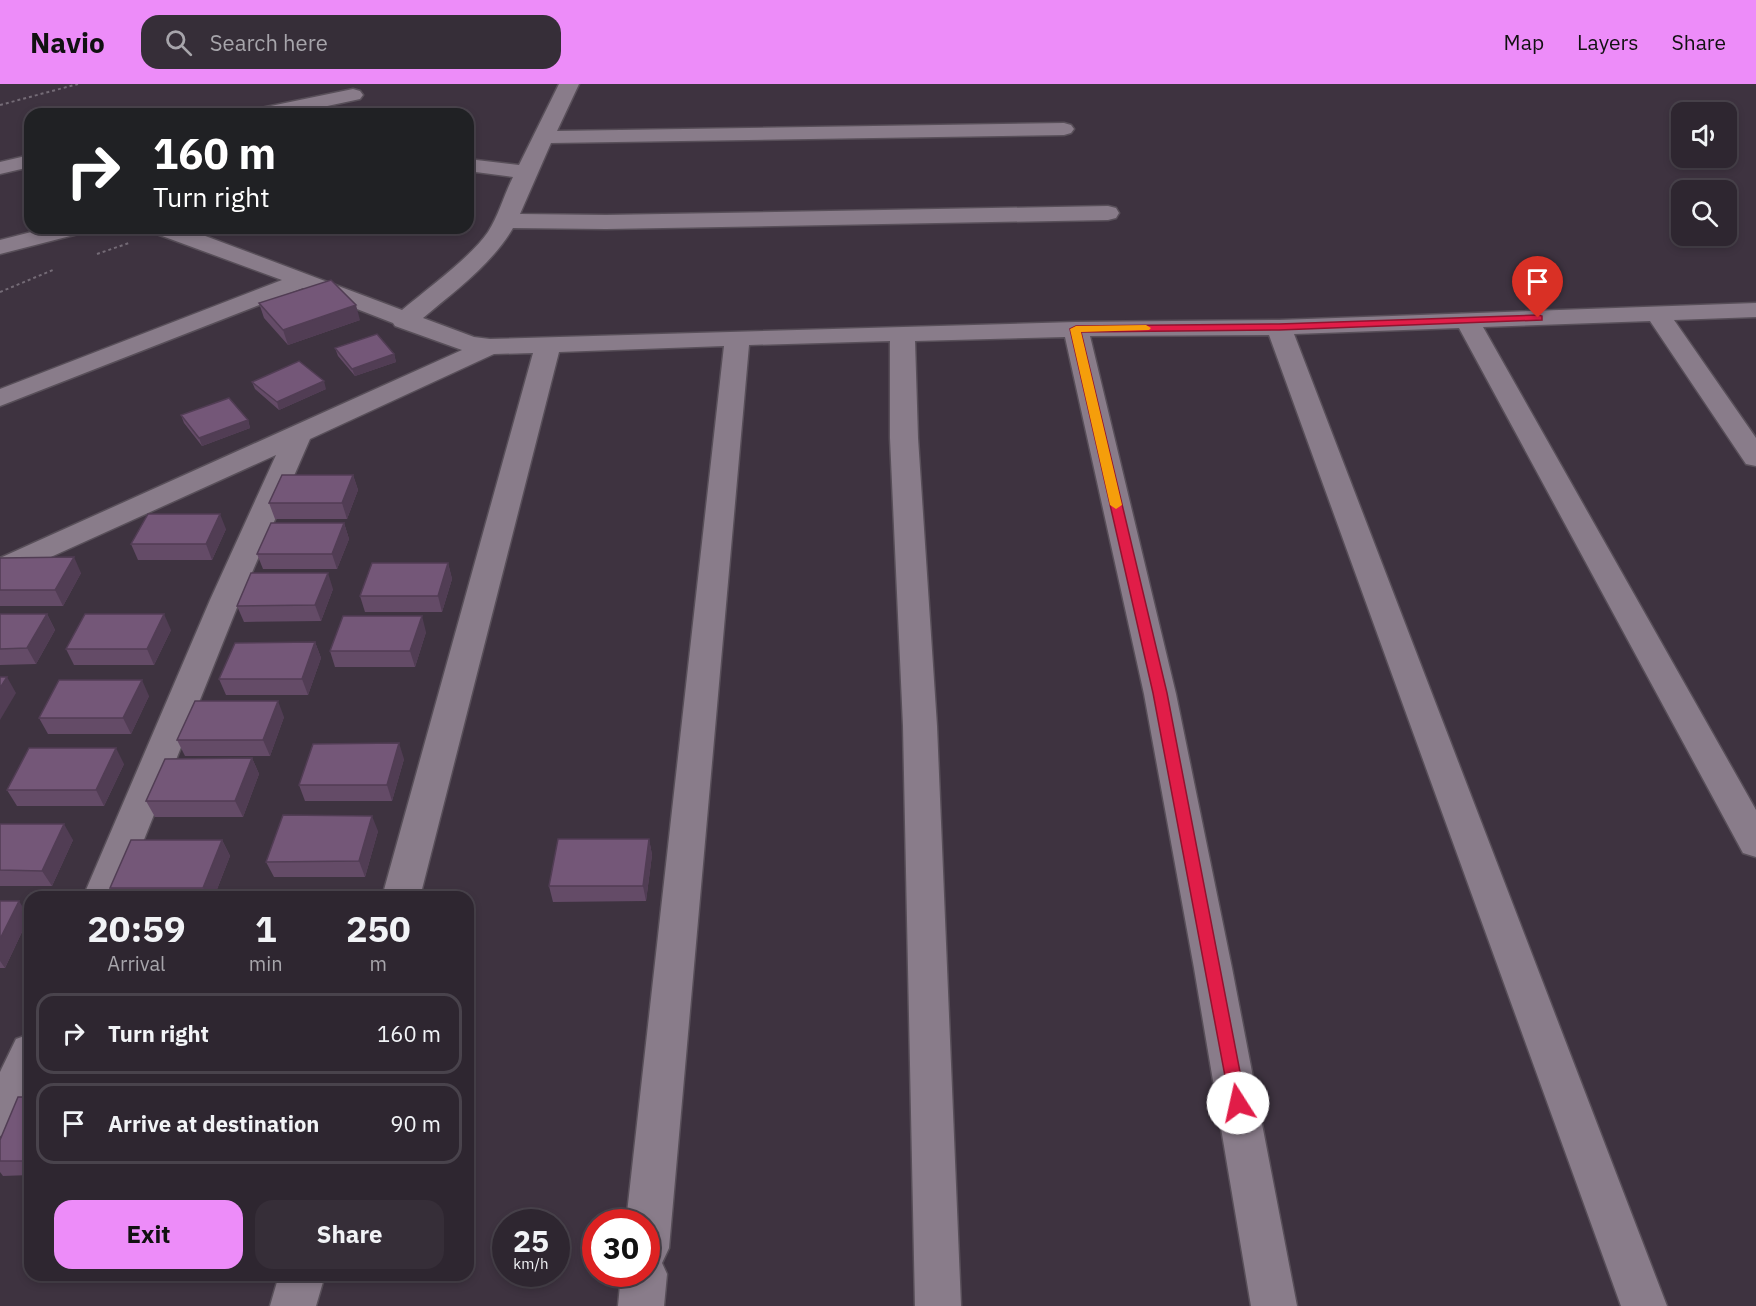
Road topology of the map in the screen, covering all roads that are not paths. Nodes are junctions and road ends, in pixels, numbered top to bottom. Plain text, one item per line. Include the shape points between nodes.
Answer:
1 (569, 84) edge
2 (357, 90) edge
3 (285, 108) edge
4 (344, 108) edge
5 (1064, 129) dead end
6 (543, 137) junction
7 (24, 163) edge
8 (474, 166) edge
9 (0, 168) edge
10 (525, 172) junction
11 (1108, 213) dead end
12 (506, 221) junction
13 (54, 234) edge
14 (179, 234) edge
15 (2, 249) edge
16 (301, 281) junction
17 (1756, 310) edge
18 (1657, 314) junction
19 (1467, 320) junction
20 (404, 321) junction
21 (1279, 327) junction
22 (1076, 329) junction
23 (902, 334) junction
24 (737, 338) junction
25 (548, 344) junction
26 (490, 347) junction
27 (0, 398) edge
28 (298, 436) junction
29 (1756, 458) edge
30 (0, 570) edge
31 (1756, 843) edge
32 (104, 891) edge
33 (403, 891) edge
34 (24, 1065) edge
35 (0, 1117) edge
36 (650, 1209) edge
37 (300, 1281) edge
38 (643, 1287) edge
39 (293, 1306) edge
40 (641, 1306) edge
41 (938, 1306) edge
42 (1274, 1306) edge
43 (1644, 1306) edge

1 - 6 street
2 - 3 street
2 - 4 street
5 - 6 street
6 - 10 street
7 - 9 street
8 - 10 street
10 - 12 street
11 - 12 street
12 - 20 street via 479,256
13 - 15 street
14 - 16 street
16 - 20 street
16 - 27 street
17 - 18 street
18 - 19 street
18 - 29 street
19 - 21 street
19 - 31 street
20 - 26 street via 460,342
21 - 22 street
21 - 43 street
22 - 23 street
22 - 42 street via 1160,693
23 - 24 street
23 - 41 street via 920,738
24 - 25 street
24 - 36 street
25 - 26 street
25 - 33 street
26 - 28 street
28 - 30 street
28 - 32 street
34 - 35 street
37 - 39 street
38 - 40 street

